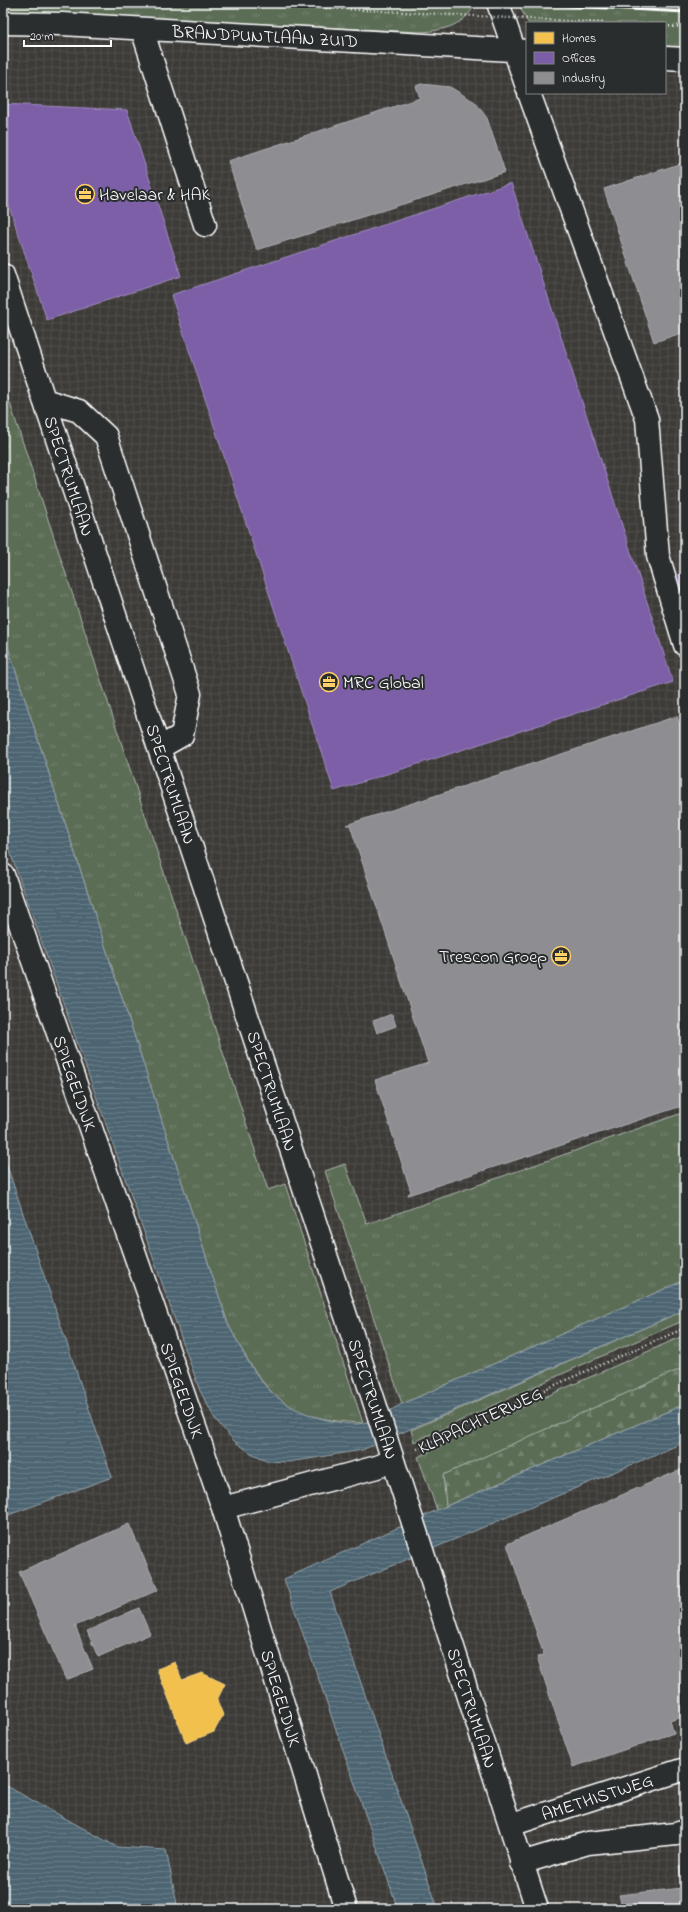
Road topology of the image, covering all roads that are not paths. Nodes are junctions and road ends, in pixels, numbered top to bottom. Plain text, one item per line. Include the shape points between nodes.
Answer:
1 (498, 3) edge
2 (3, 23) edge
3 (142, 29) junction
4 (520, 50) edge
5 (666, 58) edge
6 (685, 59) edge
7 (526, 82) edge
8 (529, 94) edge
9 (205, 225) dead end
10 (3, 275) edge
11 (44, 400) junction
12 (685, 646) edge
13 (159, 748) junction
14 (3, 875) edge
15 (393, 1460) junction
16 (223, 1508) junction
17 (685, 1769) edge
18 (510, 1826) junction
19 (685, 1831) edge
20 (522, 1863) junction
21 (346, 1909) edge
22 (537, 1909) edge

1 - 4 street
2 - 3 street, BRANDPUNTLAAN ZUID
3 - 4 street, BRANDPUNTLAAN ZUID
3 - 9 street
4 - 7 street
5 - 6 street
8 - 12 street via 647,419 658,556
10 - 11 street, SPECTRUMLAAN
11 - 13 street, SPECTRUMLAAN
11 - 13 street via 79,411 106,436 190,694 182,735
13 - 15 street, SPECTRUMLAAN
14 - 16 street, SPIEGELDIJK
15 - 16 street via 377,1467
15 - 18 street, SPECTRUMLAAN
16 - 21 street, SPIEGELDIJK
17 - 18 street, AMETHISTWEG
18 - 20 street, SPECTRUMLAAN
19 - 20 street via 588,1843
20 - 22 street, SPECTRUMLAAN

